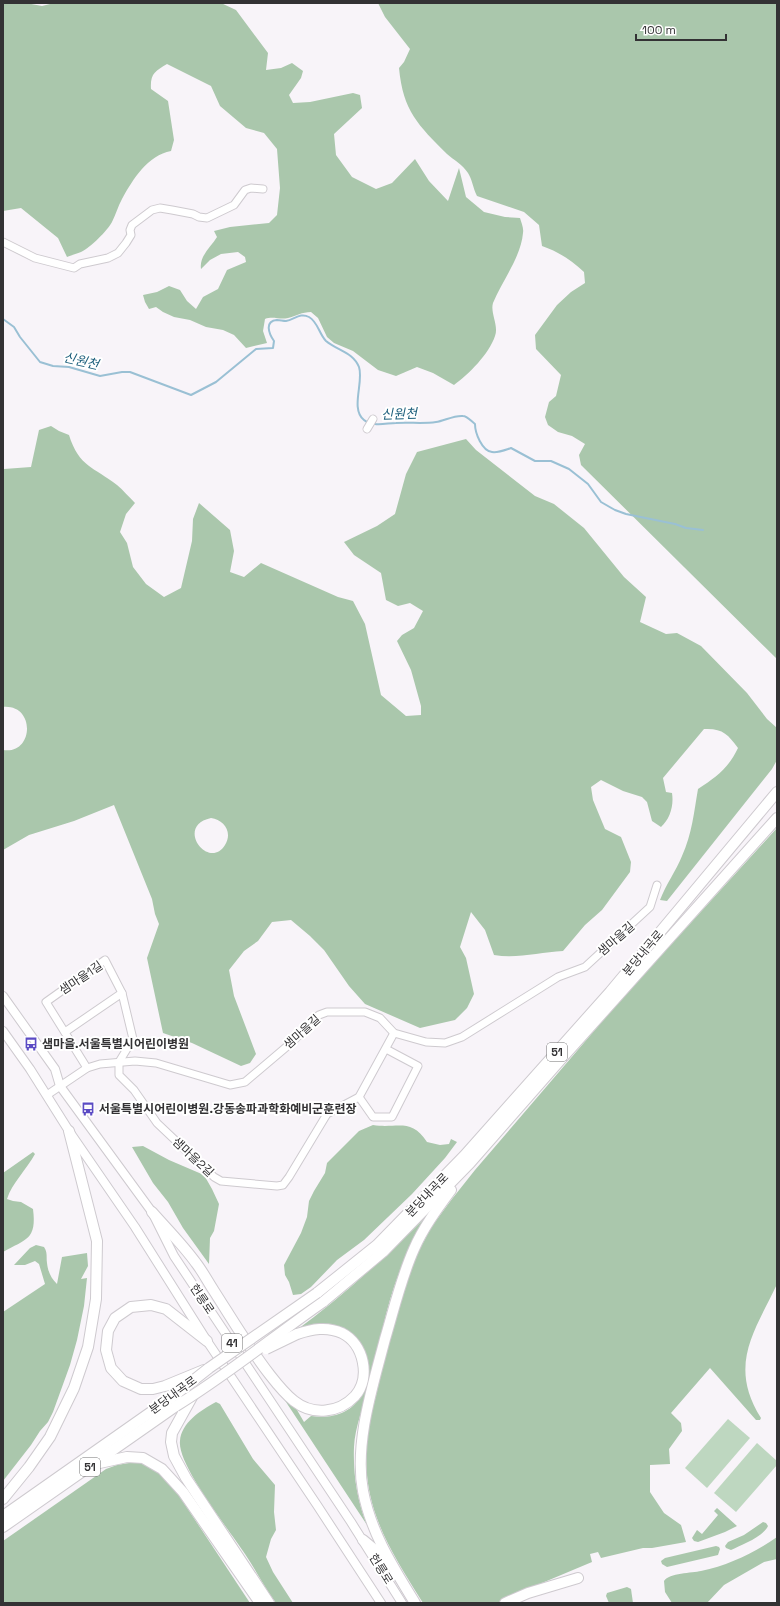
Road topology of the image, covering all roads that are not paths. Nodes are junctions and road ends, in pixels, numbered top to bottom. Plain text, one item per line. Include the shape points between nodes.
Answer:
1 (263, 189) dead end
2 (3, 242) edge
3 (373, 419) dead end
4 (367, 429) dead end
5 (777, 792) edge
6 (777, 818) edge
7 (657, 885) dead end
8 (122, 993) junction
9 (3, 996) edge
10 (3, 1031) edge
11 (65, 1032) junction
12 (394, 1033) junction
13 (386, 1049) junction
14 (118, 1062) junction
15 (87, 1068) junction
16 (60, 1086) junction
17 (47, 1095) junction
18 (359, 1097) junction
19 (70, 1131) junction
20 (470, 1163) junction
21 (152, 1212) junction
22 (207, 1341) junction
23 (253, 1358) junction
24 (209, 1368) junction
25 (176, 1406) junction
26 (95, 1464) junction
27 (3, 1499) edge
28 (3, 1516) edge
29 (3, 1527) edge
30 (363, 1540) junction
31 (390, 1563) junction
32 (578, 1578) dead end
33 (406, 1589) junction
34 (260, 1603) edge
35 (270, 1603) edge
36 (380, 1603) edge
37 (402, 1603) edge
38 (408, 1603) edge
39 (415, 1603) edge
40 (505, 1603) edge

1 - 2 street via 245,190 234,205 207,218 160,208 152,210 132,225 131,235 118,253 74,268 35,258
3 - 4 street
5 - 24 highway, 분당내곡로 / 51, bridge via 610,992 464,1156 377,1245 317,1293
6 - 20 highway, 분당내곡로 / 51
7 - 12 street, 샘마을길 via 650,907 585,966 558,977 462,1036 445,1042 426,1042
8 - 11 street
8 - 11 street, 샘마을1길 via 105,960 46,1002
8 - 14 street, 샘마을1길 via 133,1039
9 - 16 main road, 헌릉로 / 41 via 55,1069
10 - 17 main road, 헌릉로 / 41
11 - 15 street
12 - 13 street
12 - 14 street, 샘마을길 via 380,1018 365,1012 327,1012 319,1015 245,1082 230,1085 156,1063
13 - 18 street
13 - 18 street via 418,1066 392,1117 374,1117
14 - 15 street, 샘마을길
14 - 18 street, 샘마을2길 via 119,1075 134,1090 157,1124 221,1181 283,1185 327,1114
15 - 16 street, 샘마을길
16 - 17 street, 샘마을길
16 - 21 main road, 헌릉로 / 41
17 - 19 main road, 헌릉로 / 41
19 - 22 main road, 헌릉로 / 41 via 136,1227
19 - 27 highway via 97,1241 96,1299 88,1347 74,1388 50,1437
20 - 23 highway, 분당내곡로 / 51, bridge via 383,1252
20 - 31 highway via 428,1222 414,1250 393,1312 361,1438 362,1490 369,1518
21 - 23 highway via 196,1263
21 - 30 main road, 헌릉로 / 41 via 174,1256
22 - 24 highway, bridge via 166,1309 151,1305 131,1307 116,1318 108,1331 106,1350 111,1368 122,1381 141,1389 153,1390
22 - 36 main road, 헌릉로 / 41
23 - 23 highway, bridge via 304,1331 333,1330 348,1338 359,1352 364,1373 360,1388 351,1400 336,1409 323,1411 300,1405
23 - 25 highway, 분당내곡로 / 51, bridge
24 - 25 highway, 분당내곡로 / 51, bridge
25 - 26 highway, 분당내곡로 / 51
25 - 28 highway, 분당내곡로 / 51
25 - 35 highway via 171,1442 174,1456
26 - 29 highway, 분당내곡로 / 51
26 - 34 highway via 126,1458 143,1458 162,1469 183,1492
30 - 31 highway
30 - 37 main road, 헌릉로 / 41
31 - 33 highway
32 - 40 highway via 528,1593
33 - 38 highway
33 - 39 highway

